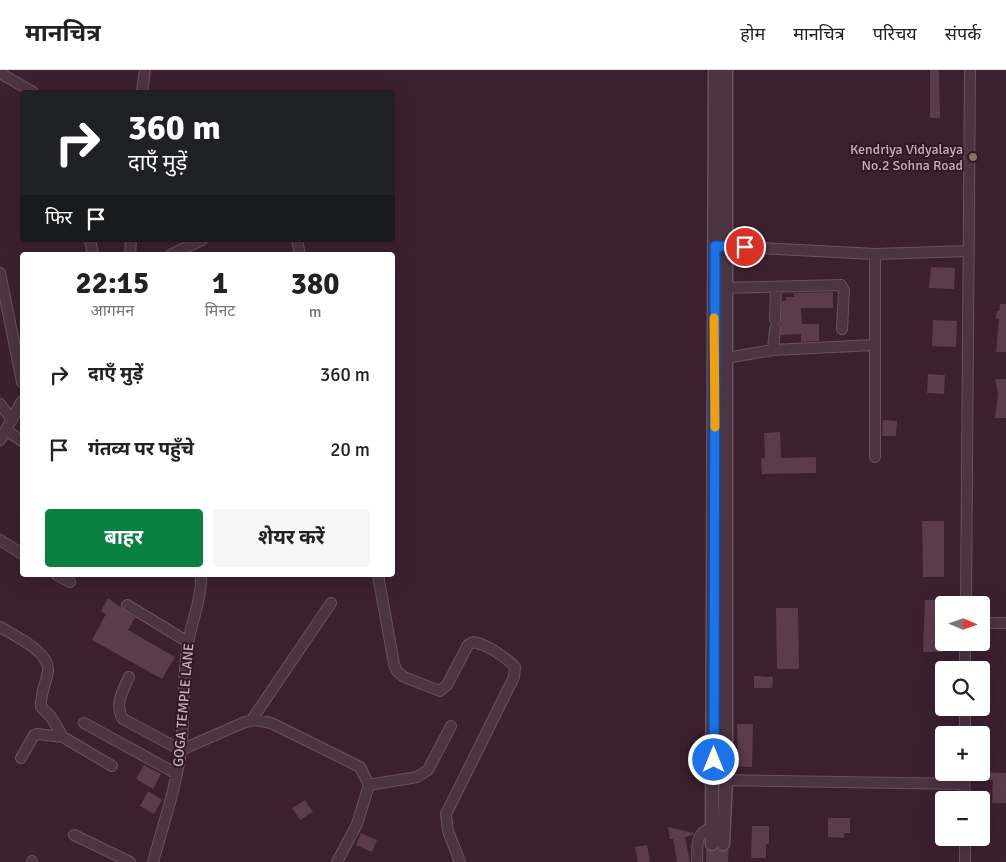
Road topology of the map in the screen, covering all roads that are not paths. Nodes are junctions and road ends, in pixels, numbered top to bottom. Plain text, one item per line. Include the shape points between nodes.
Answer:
1 (144, 70) edge
2 (715, 70) edge
3 (726, 70) edge
4 (970, 70) edge
5 (0, 73) edge
6 (30, 90) edge
7 (142, 90) edge
8 (198, 242) edge
9 (721, 246) junction
10 (969, 251) junction
11 (176, 252) edge
12 (875, 254) junction
13 (0, 273) edge
14 (776, 287) junction
15 (720, 288) junction
16 (842, 329) dead end
17 (874, 345) junction
18 (774, 350) junction
19 (726, 358) junction
20 (20, 372) edge
21 (0, 404) edge
22 (20, 405) edge
23 (12, 420) junction
24 (6, 430) junction
25 (0, 440) edge
26 (20, 440) edge
27 (875, 457) dead end
28 (0, 540) edge
29 (20, 553) edge
30 (61, 577) edge
31 (201, 577) edge
32 (378, 577) edge
33 (70, 582) dead end
34 (966, 596) edge
35 (331, 604) dead end
36 (127, 605) dead end
37 (990, 623) edge
38 (1006, 623) edge
39 (0, 627) edge
40 (188, 642) junction
41 (129, 677) dead end
42 (251, 721) junction
43 (84, 723) dead end
44 (451, 726) dead end
45 (63, 737) junction
46 (181, 750) junction
47 (21, 758) dead end
48 (112, 766) dead end
49 (177, 774) junction
50 (720, 780) junction
51 (964, 784) joint
52 (369, 785) junction
53 (964, 791) edge
54 (712, 826) junction
55 (74, 835) dead end
56 (965, 846) edge
57 (130, 862) edge
58 (152, 862) edge
59 (337, 862) edge
60 (460, 862) edge
61 (697, 862) edge
62 (965, 862) edge

1 - 7 street
2 - 9 street
3 - 9 street
4 - 10 street
5 - 6 street
8 - 11 street
9 - 12 street
9 - 15 street
10 - 12 street
10 - 34 street
12 - 17 street
13 - 20 street
14 - 15 street
14 - 16 street via 841,285 844,290
14 - 18 street
15 - 19 street
15 - 50 street via 715,443
17 - 18 street
17 - 27 street
18 - 19 street
19 - 50 street
21 - 23 street
22 - 23 street
23 - 24 street
24 - 25 street
24 - 26 street
28 - 29 street
30 - 33 street
31 - 40 street, GOGA TEMPLE LANE
32 - 60 street via 394,664 400,675 440,691 473,642 510,661 515,667 514,677 446,814 448,831
35 - 42 street
36 - 40 street
37 - 38 street
39 - 45 street via 46,659 48,670 41,707
40 - 46 street, GOGA TEMPLE LANE
41 - 46 street via 120,698 119,713 123,719
42 - 46 street
42 - 52 street via 271,723 360,767
43 - 49 street
44 - 52 street via 428,770 417,777
45 - 47 street via 34,735
45 - 48 street
46 - 49 street, GOGA TEMPLE LANE
49 - 58 street, GOGA TEMPLE LANE
50 - 51 street
50 - 54 street
50 - 54 street via 718,844
51 - 53 street
52 - 59 street via 357,824
54 - 61 street via 699,836
55 - 57 street
56 - 62 street

